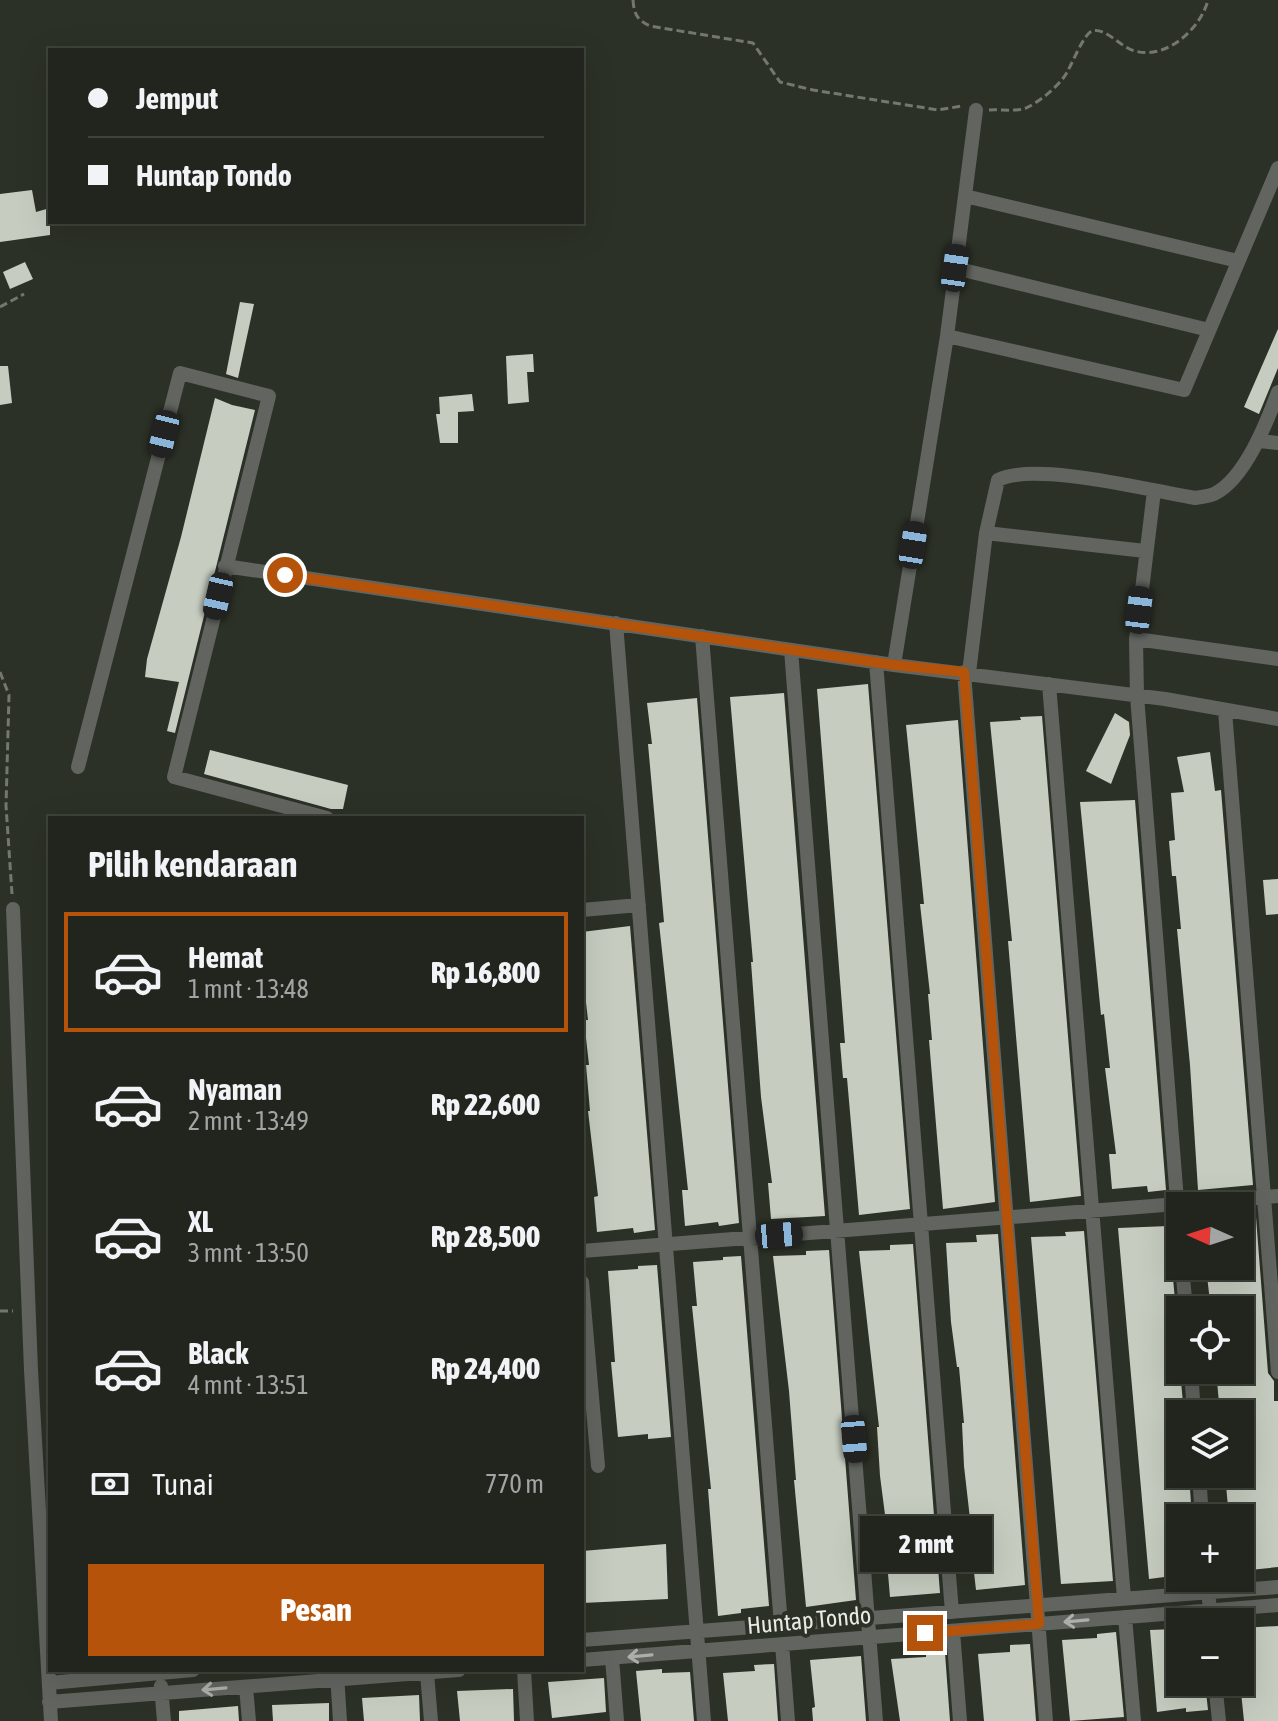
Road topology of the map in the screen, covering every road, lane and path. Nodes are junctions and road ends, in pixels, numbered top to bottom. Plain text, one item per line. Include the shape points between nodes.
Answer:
1 (633, 0) edge
2 (1208, 0) edge
3 (976, 110) junction
4 (1278, 168) edge
5 (965, 196) junction
6 (1238, 261) junction
7 (955, 268) junction
8 (24, 294) dead end
9 (0, 307) edge
10 (1209, 330) junction
11 (947, 336) junction
12 (1278, 392) edge
13 (1260, 441) junction
14 (1278, 443) edge
15 (1154, 491) junction
16 (986, 533) junction
17 (1145, 551) junction
18 (225, 566) junction
19 (616, 623) junction
20 (702, 636) junction
21 (1136, 639) junction
22 (791, 650) junction
23 (1278, 659) edge
24 (876, 662) junction
25 (894, 665) junction
26 (0, 672) edge
27 (966, 673) junction
28 (1049, 684) junction
29 (1137, 696) junction
30 (1225, 711) junction
31 (1278, 719) edge
32 (78, 767) dead end
33 (320, 816) edge
34 (639, 905) junction
35 (13, 909) joint
36 (584, 910) edge
37 (1176, 1192) edge
38 (1271, 1196) edge
39 (1166, 1205) edge
40 (1092, 1211) junction
41 (1007, 1217) junction
42 (921, 1224) junction
43 (837, 1231) junction
44 (750, 1238) junction
45 (666, 1244) junction
46 (584, 1251) edge
47 (584, 1305) edge
48 (1278, 1372) edge
49 (598, 1466) dead end
50 (1254, 1586) edge
51 (1278, 1587) edge
52 (1166, 1592) edge
53 (1124, 1598) junction
54 (1037, 1605) junction
55 (1278, 1605) edge
56 (1254, 1609) edge
57 (952, 1612) junction
58 (1125, 1617) junction
59 (1166, 1617) edge
60 (868, 1618) junction
61 (1039, 1624) junction
62 (781, 1625) junction
63 (697, 1631) junction
64 (953, 1631) junction
65 (870, 1637) junction
66 (584, 1640) edge
67 (782, 1644) junction
68 (698, 1651) junction
69 (612, 1658) junction
70 (584, 1660) edge
71 (48, 1666) edge
72 (48, 1672) edge
73 (151, 1672) edge
74 (160, 1672) edge
75 (438, 1672) edge
76 (524, 1672) edge
77 (427, 1673) junction
78 (337, 1675) edge
79 (49, 1683) junction
80 (246, 1687) junction
81 (162, 1694) junction
82 (1216, 1696) edge
83 (49, 1702) junction
84 (51, 1721) edge
85 (164, 1721) edge
86 (249, 1721) edge
87 (340, 1721) edge
88 (431, 1721) edge
89 (527, 1721) edge
90 (617, 1721) edge
91 (704, 1721) edge
92 (788, 1721) edge
93 (876, 1721) edge
94 (960, 1721) edge
95 (1046, 1721) edge
96 (1134, 1721) edge
97 (1219, 1721) edge

1 - 3 path via 634,13 650,26 753,43 780,82 938,110
2 - 3 path via 1195,27 1170,45 1133,51 1102,31 1092,31 1065,76 1035,102 1024,109
3 - 5 street
4 - 6 street
5 - 6 street
5 - 7 street
6 - 10 street
7 - 10 street
7 - 11 street
8 - 9 path
10 - 11 street via 1184,390
11 - 25 street
12 - 13 street
13 - 14 street
13 - 15 street via 1230,482 1214,494 1195,498
15 - 16 street via 1044,472 1011,475 998,480
15 - 17 street
16 - 17 street
16 - 27 street
17 - 21 street
18 - 19 street
18 - 32 street via 269,396 180,373
18 - 33 street via 174,777
19 - 20 street
19 - 34 street
20 - 22 street
20 - 44 street
21 - 23 street
21 - 29 street
22 - 24 street
22 - 43 street
24 - 25 street
24 - 42 street
25 - 27 street
26 - 35 path via 9,695 6,806
27 - 28 street
27 - 41 street
28 - 29 street
28 - 40 street
29 - 30 street
29 - 37 street
30 - 31 street
30 - 38 street
34 - 36 street
34 - 45 street
35 - 71 street
38 - 48 street
39 - 40 street
40 - 41 street
40 - 53 street
41 - 42 street
41 - 54 street
42 - 43 street
42 - 57 street
43 - 44 street
43 - 60 street
44 - 45 street
44 - 62 street
45 - 46 street
45 - 63 street
47 - 49 street
50 - 51 street
52 - 53 street
53 - 54 street
54 - 57 street
54 - 61 street
55 - 56 street, Huntap Tondo
57 - 60 street
58 - 59 street, Huntap Tondo
58 -> 61 street, Huntap Tondo
58 - 96 street
60 - 62 street
60 - 65 street
61 - 64 street, Huntap Tondo
61 - 95 street
62 - 63 street
63 - 66 street
63 - 68 street
64 - 65 street, Huntap Tondo
64 - 94 street
65 - 67 street, Huntap Tondo
65 - 93 street
67 - 68 street, Huntap Tondo
67 - 92 street
68 -> 69 street, Huntap Tondo
68 - 91 street
69 - 70 street, Huntap Tondo
69 - 90 street
72 - 79 street
73 - 79 street
74 - 81 street
75 - 77 street
76 - 89 street
77 - 78 street
77 - 88 street
78 - 80 street
78 - 87 street
79 - 83 street
80 -> 81 street
80 - 86 street
81 - 83 street
81 - 85 street
82 - 97 street
83 - 84 street

